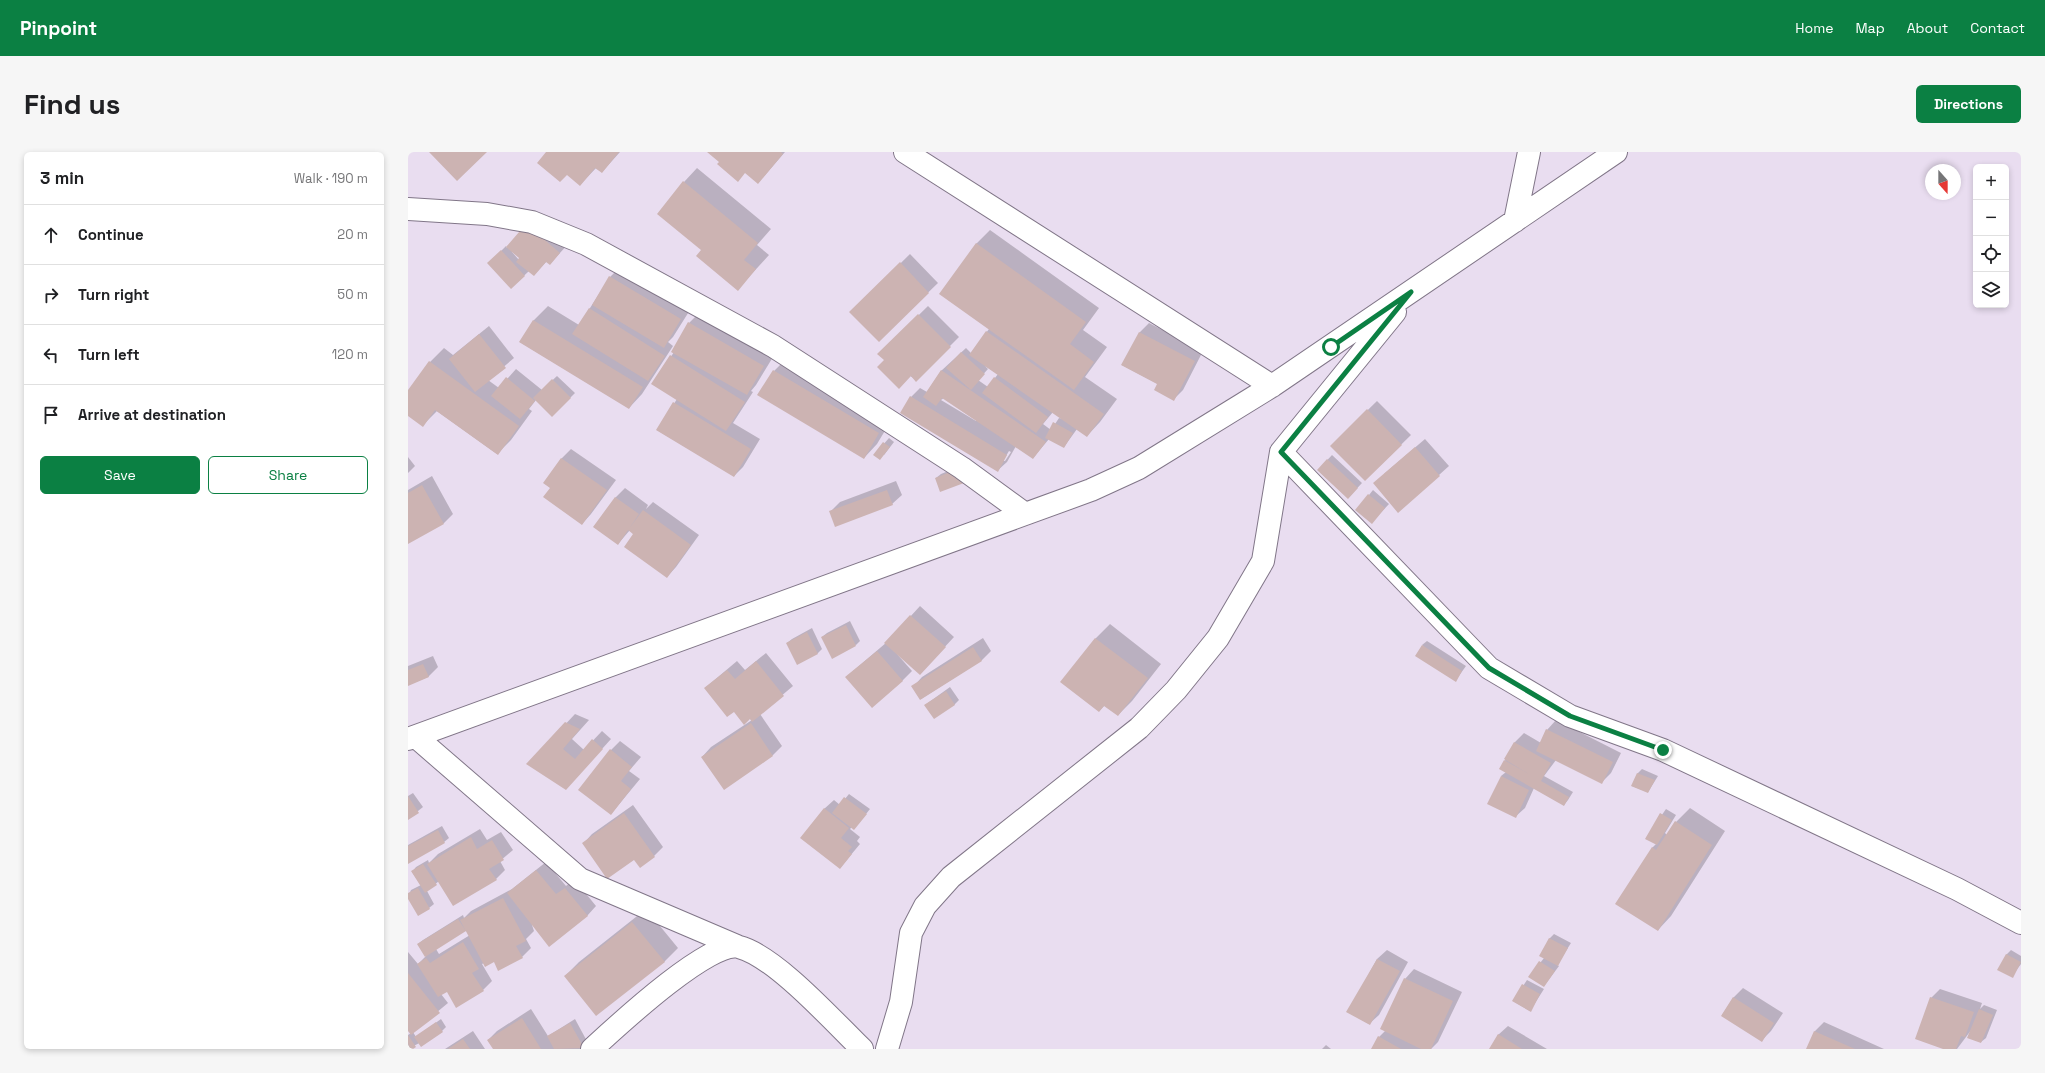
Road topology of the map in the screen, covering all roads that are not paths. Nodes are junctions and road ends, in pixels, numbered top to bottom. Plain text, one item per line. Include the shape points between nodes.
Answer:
1 (905, 152) edge
2 (1529, 152) edge
3 (1616, 152) edge
4 (408, 209) edge
5 (1515, 221) junction
6 (1411, 292) junction
7 (1272, 386) junction
8 (1281, 452) junction
9 (1025, 514) junction
10 (412, 738) edge
11 (2021, 923) edge
12 (737, 946) junction
13 (592, 1049) edge
14 (862, 1049) edge
15 (887, 1049) edge

1 - 7 street
2 - 5 street
3 - 5 street
4 - 9 street via 487,214 532,222 586,244 773,346 962,468
5 - 6 street
6 - 7 street
6 - 8 street
7 - 9 street via 1139,468 1091,490
8 - 11 street via 1489,668 1570,716 1670,753
8 - 15 street via 1263,561 1218,638 1176,690 1139,728 951,877 925,906 911,933 901,1002
9 - 10 street
10 - 12 street via 580,879
12 - 13 street via 715,951 657,991
12 - 14 street via 757,954 797,986

